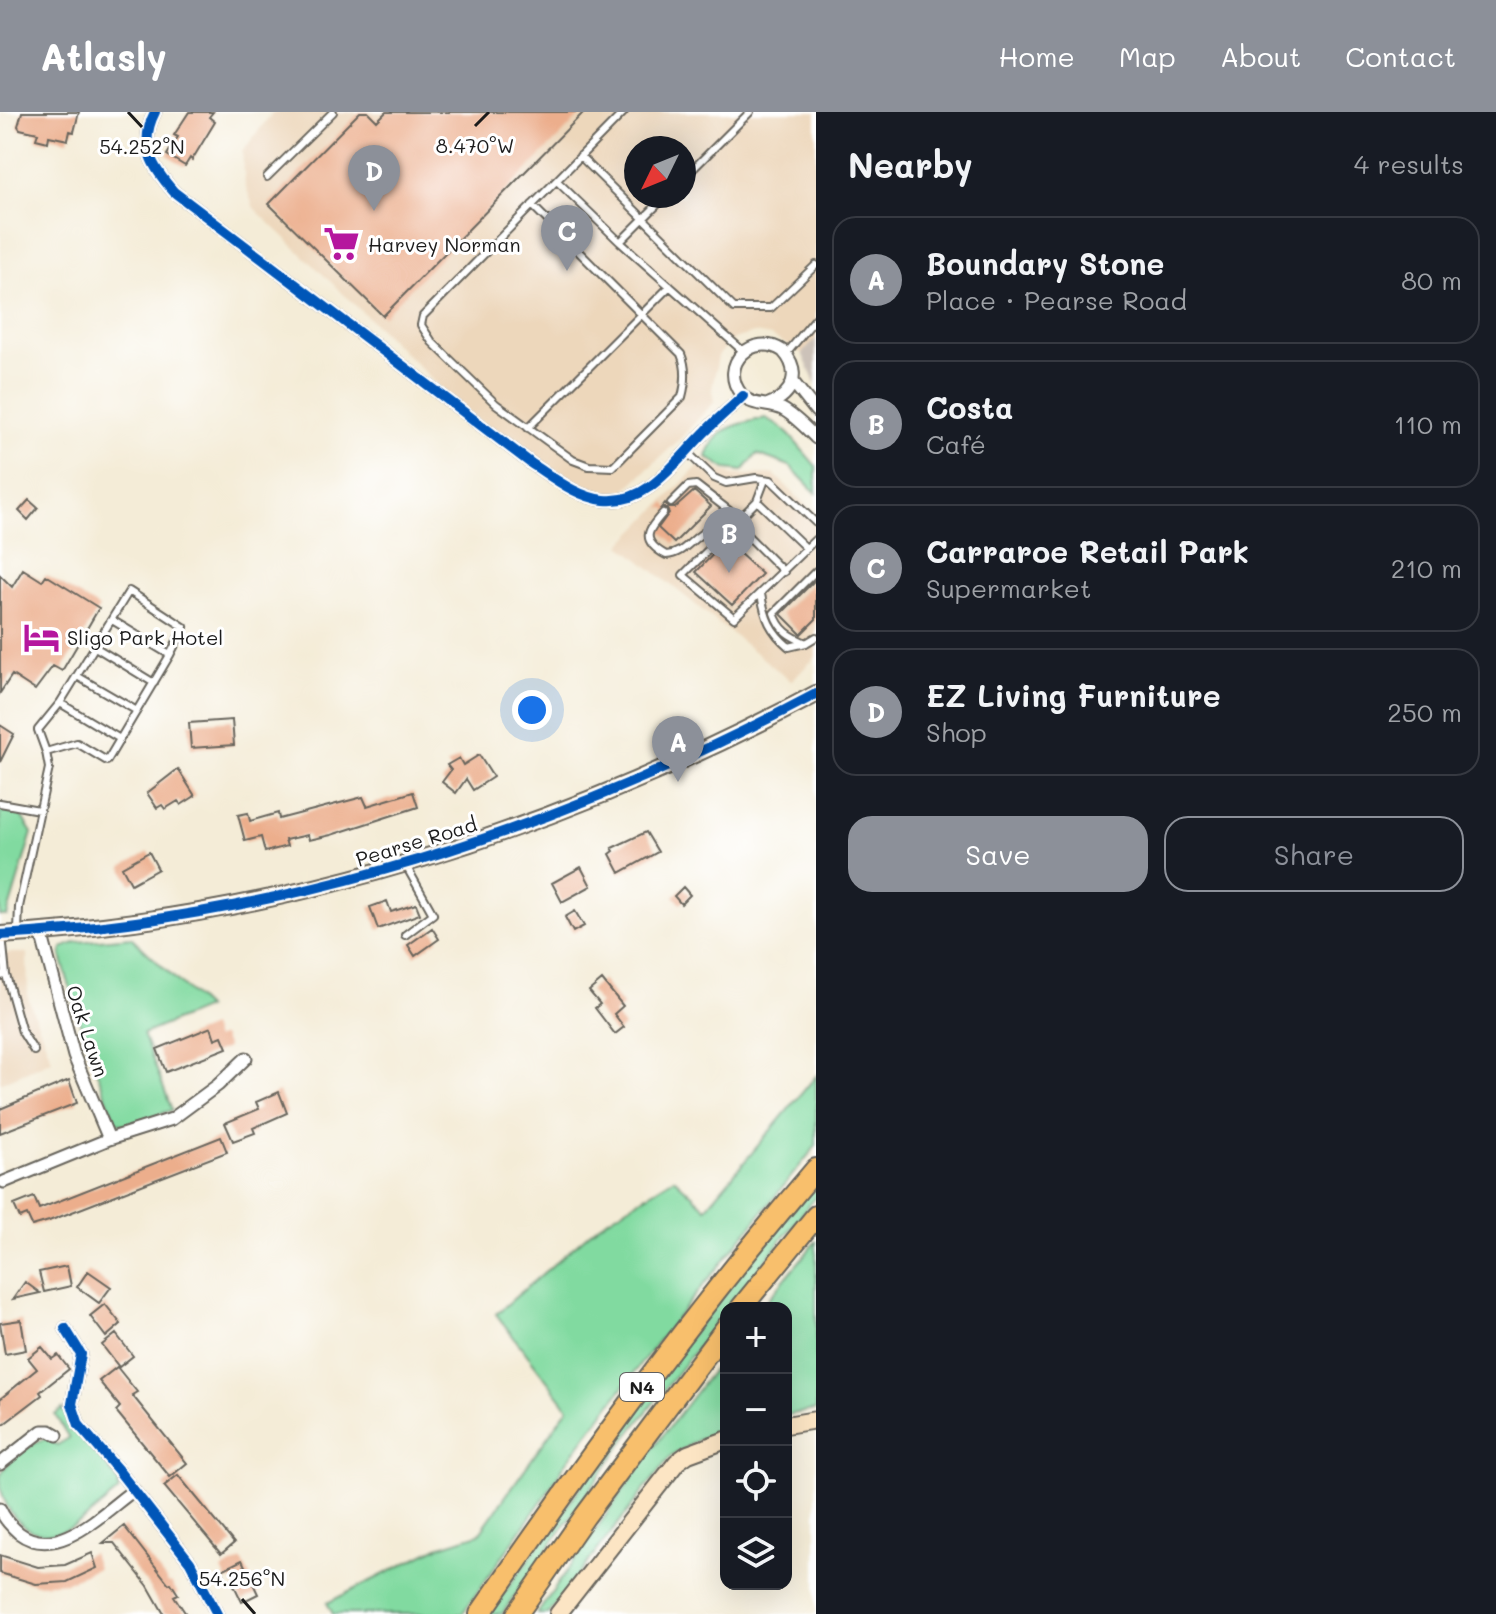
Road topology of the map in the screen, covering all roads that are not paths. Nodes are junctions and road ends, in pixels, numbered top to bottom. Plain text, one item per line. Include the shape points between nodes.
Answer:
1 (155, 112) edge
2 (333, 112) edge
3 (624, 112) edge
4 (750, 112) edge
5 (580, 156) junction
6 (696, 166) edge
7 (267, 177) dead end
8 (557, 181) junction
9 (532, 205) junction
10 (654, 208) edge
11 (643, 219) junction
12 (620, 242) junction
13 (816, 265) edge
14 (670, 286) junction
15 (641, 314) junction
16 (816, 318) edge
17 (744, 352) junction
18 (786, 354) junction
19 (793, 382) junction
20 (743, 396) junction
21 (769, 404) junction
22 (816, 411) edge
23 (528, 428) junction
24 (816, 438) edge
25 (687, 452) junction
26 (765, 480) junction
27 (757, 501) junction
28 (671, 503) dead end
29 (663, 513) dead end
30 (816, 523) edge
31 (735, 524) junction
32 (816, 539) edge
33 (806, 548) junction
34 (816, 571) edge
35 (784, 572) junction
36 (761, 594) junction
37 (112, 620) junction
38 (816, 637) edge
39 (806, 643) junction
40 (95, 647) junction
41 (170, 655) junction
42 (77, 676) junction
43 (154, 683) junction
44 (816, 694) edge
45 (60, 703) junction
46 (137, 711) junction
47 (120, 739) junction
48 (46, 752) junction
49 (0, 803) edge
50 (39, 810) junction
51 (405, 864) junction
52 (41, 932) junction
53 (7, 935) edge
54 (405, 935) dead end
55 (3, 976) edge
56 (34, 1051) dead end
57 (246, 1058) dead end
58 (109, 1139) junction
59 (816, 1169) edge
60 (4, 1182) dead end
61 (816, 1216) edge
62 (746, 1302) edge
63 (65, 1328) dead end
64 (720, 1336) edge
65 (816, 1420) edge
66 (792, 1424) edge
67 (57, 1435) dead end
68 (720, 1442) edge
69 (0, 1464) edge
70 (134, 1490) junction
71 (0, 1509) edge
72 (217, 1614) edge
73 (480, 1614) edge
74 (517, 1614) edge
75 (558, 1614) edge

1 - 25 street via 147,152 174,192 571,489 620,501 654,484
2 - 7 lane
3 - 5 lane
4 - 6 lane
5 - 8 lane
5 - 11 lane
8 - 9 lane
8 - 12 lane
9 - 15 lane
9 - 23 lane via 423,316 421,325 482,393
10 - 11 lane
11 - 12 lane
11 - 13 lane via 734,308 771,308
12 - 14 lane
14 - 15 lane
14 - 17 lane
15 - 23 lane
15 - 23 lane via 685,362 682,397 651,431 613,467 602,467 573,460
16 - 18 lane
17 - 18 street via 763,344
17 - 20 street via 734,368
18 - 19 street
19 - 21 street via 780,400
19 - 22 street
20 - 21 street
20 - 25 street
21 - 24 street
25 - 26 lane via 726,483
26 - 27 lane
26 - 30 lane via 779,486
27 - 31 lane
27 - 33 lane
28 - 31 lane via 696,485
29 - 31 lane via 648,534 666,555 685,549 709,529
31 - 35 lane
31 - 36 lane via 683,575 734,618
32 - 33 lane
33 - 35 lane
34 - 39 lane via 774,613 788,635
35 - 36 lane
36 - 39 lane via 764,619 774,635 789,647
37 - 40 lane
37 - 41 lane
37 - 41 lane via 129,591 184,627
38 - 39 lane
40 - 42 lane
40 - 43 lane
41 - 43 lane
42 - 45 lane
42 - 46 lane
43 - 46 lane
44 - 51 main road, Pearse Road via 626,785 536,822
45 - 47 lane
45 - 48 lane via 38,730
46 - 47 lane
47 - 48 lane via 107,761 77,743
48 - 50 lane via 49,768
49 - 50 lane
50 - 53 lane via 19,907
51 - 52 main road, Pearse Road via 159,919
51 - 54 lane via 433,914
52 - 53 main road, Pearse Road
52 - 58 street, Oak Lawn via 74,1056
53 - 55 lane
55 - 56 lane
57 - 58 street via 172,1119
58 - 60 street
59 - 73 highway, N4 via 665,1356
61 - 62 highway
63 - 70 street via 81,1354 73,1412
64 - 74 highway, N4
65 - 66 main road
67 - 69 street via 42,1431
68 - 75 main road via 677,1462
70 - 71 street via 59,1541 25,1537
70 - 72 street via 190,1562

